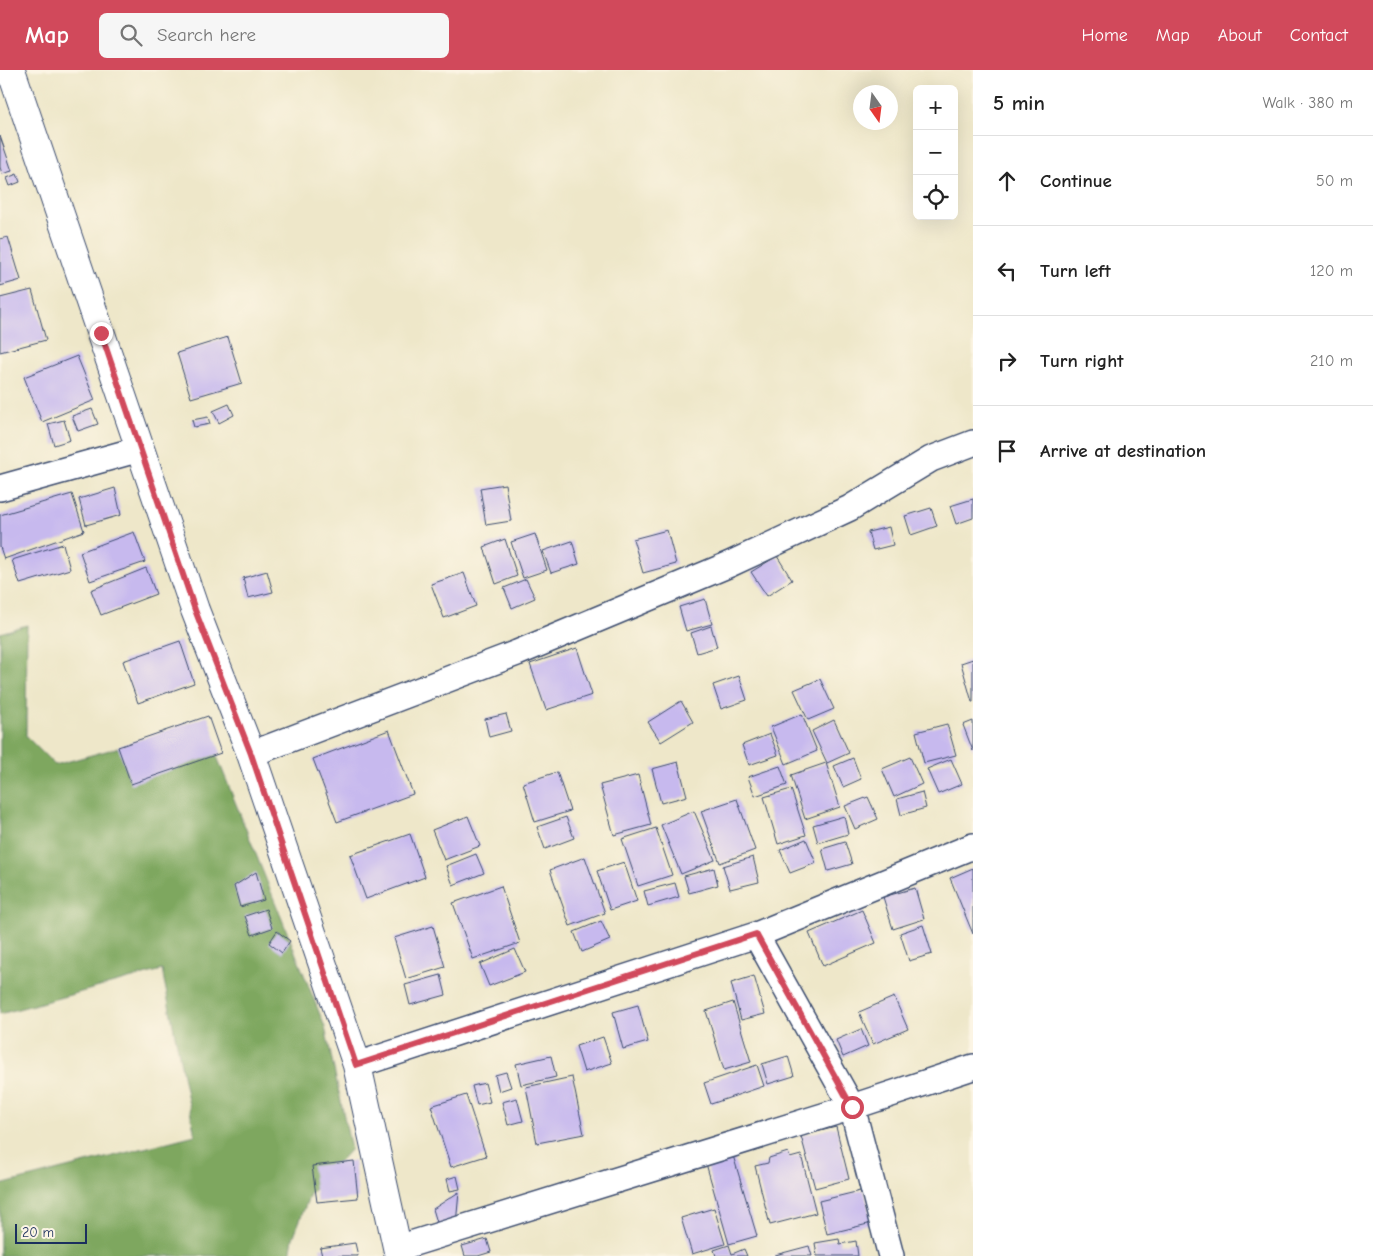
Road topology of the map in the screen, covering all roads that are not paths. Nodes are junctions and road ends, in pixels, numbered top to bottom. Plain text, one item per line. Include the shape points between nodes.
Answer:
1 (12, 70) edge
2 (973, 443) edge
3 (140, 449) junction
4 (0, 488) edge
5 (251, 754) junction
6 (973, 846) edge
7 (756, 934) junction
8 (356, 1065) junction
9 (973, 1067) edge
10 (852, 1107) junction
11 (398, 1252) edge
12 (891, 1256) edge

1 - 3 main road
2 - 5 street via 931,458 850,508 730,564 516,654
3 - 4 street
3 - 5 main road via 195,610
5 - 8 main road
6 - 7 street
7 - 8 street
7 - 10 street
8 - 11 main road
9 - 10 street
10 - 11 street
10 - 12 street

